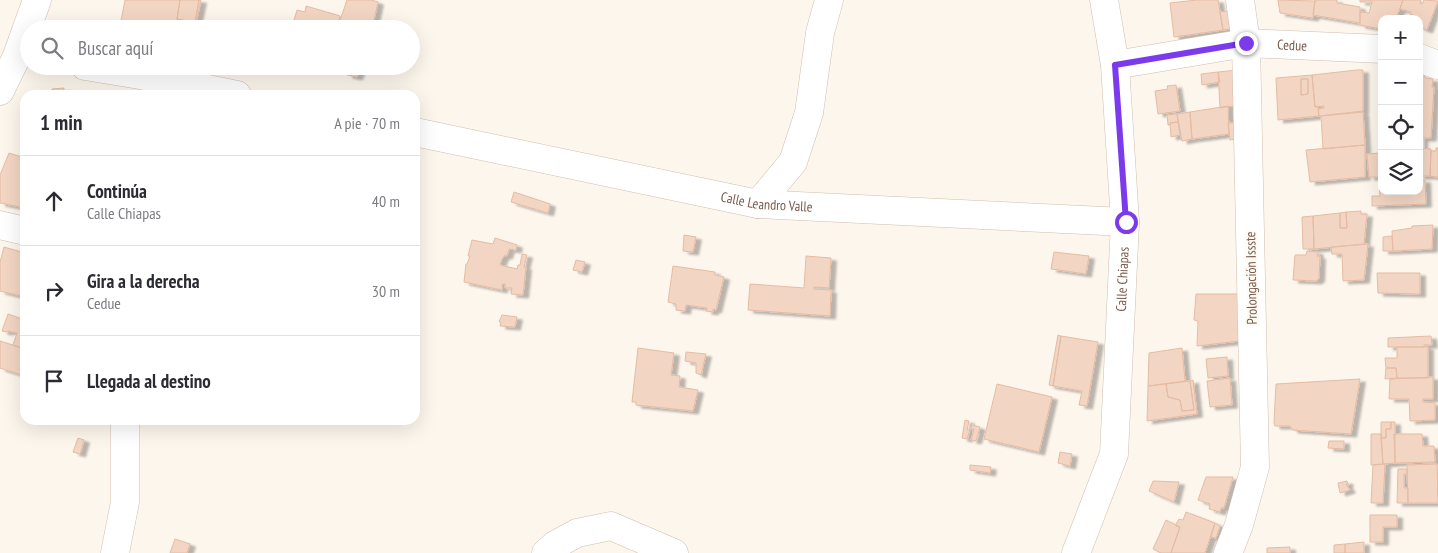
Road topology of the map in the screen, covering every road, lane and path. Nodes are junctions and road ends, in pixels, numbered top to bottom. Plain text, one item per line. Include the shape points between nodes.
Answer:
1 (36, 0) edge
2 (829, 0) edge
3 (1104, 0) edge
4 (1240, 0) edge
5 (28, 20) edge
6 (20, 42) edge
7 (1246, 43) junction
8 (1378, 49) edge
9 (15, 55) edge
10 (1423, 59) edge
11 (1115, 65) junction
12 (1438, 65) edge
13 (140, 75) edge
14 (213, 90) edge
15 (0, 91) edge
16 (420, 133) edge
17 (758, 204) junction
18 (1126, 222) junction
19 (0, 225) edge
20 (20, 231) edge
21 (125, 425) edge
22 (115, 553) edge
23 (546, 553) edge
24 (674, 553) edge
25 (1076, 553) edge
26 (1228, 553) edge

1 - 5 street
2 - 17 street via 820,32 809,113 793,162
3 - 11 street, Calle Chiapas
4 - 7 street, Prolongación Issste
6 - 9 street
7 - 8 street, Cedue
7 - 11 street, Cedue
7 - 26 street, Prolongación Issste via 1255,467
9 - 15 street
10 - 12 street
11 - 18 street, Calle Chiapas
13 - 14 street
16 - 17 street, Calle Leandro Valle
17 - 18 street, Calle Leandro Valle
18 - 25 street, Calle Chiapas via 1114,454
19 - 20 street
21 - 22 street via 125,502
23 - 24 street via 577,533 611,526

